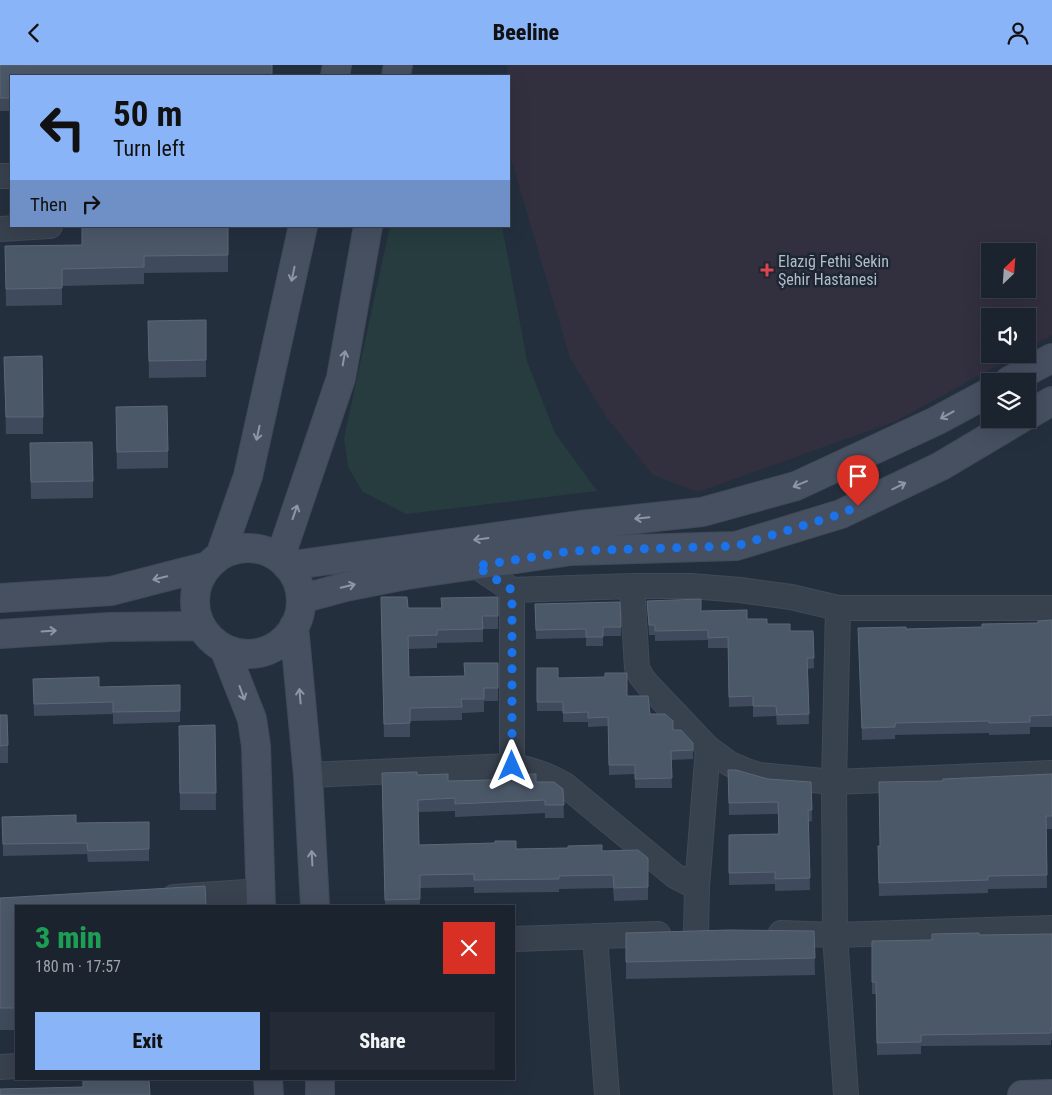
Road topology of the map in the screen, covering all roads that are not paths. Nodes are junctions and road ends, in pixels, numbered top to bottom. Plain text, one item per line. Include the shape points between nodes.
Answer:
1 (33, 227) edge
2 (368, 227) edge
3 (298, 228) edge
4 (0, 229) edge
5 (1052, 358) edge
6 (1024, 373) edge
7 (981, 397) edge
8 (1052, 401) edge
9 (1036, 410) edge
10 (1005, 428) edge
11 (214, 561) junction
12 (283, 562) junction
13 (476, 566) junction
14 (632, 586) junction
15 (512, 590) junction
16 (0, 598) edge
17 (301, 599) junction
18 (838, 607) junction
19 (1052, 608) edge
20 (201, 626) junction
21 (294, 626) junction
22 (0, 634) edge
23 (224, 648) junction
24 (708, 748) junction
25 (512, 766) junction
26 (1052, 773) edge
27 (308, 775) junction
28 (834, 782) junction
29 (698, 887) junction
30 (154, 898) edge
31 (261, 899) edge
32 (315, 905) edge
33 (1052, 928) edge
34 (762, 933) edge
35 (835, 935) junction
36 (595, 936) junction
37 (515, 939) edge
38 (15, 1066) edge
39 (0, 1067) edge
40 (268, 1080) edge
41 (320, 1080) edge
42 (1052, 1093) edge
43 (268, 1095) edge
44 (320, 1095) edge
45 (607, 1095) edge
46 (846, 1095) edge
47 (1022, 1095) edge

1 - 4 street
12 -> 2 street via 340,378
3 -> 11 street via 248,476
5 - 6 street
7 -> 12 street via 796,487 702,512
8 - 9 street
13 -> 10 street via 571,551 736,546 841,514 941,466
11 - 12 street via 234,549 250,548 266,551
11 -> 16 street via 111,591
11 - 20 street via 199,579 195,595
12 - 17 street via 298,584
13 - 15 street
17 -> 13 street via 406,575
14 - 15 street
14 - 18 street via 740,590
14 - 24 street via 637,668 648,686
15 - 25 street
17 - 21 street via 300,613
18 - 19 street
18 - 28 street
22 -> 20 street via 110,627
20 - 23 street
21 - 23 street via 286,638 257,653 240,653
27 -> 21 street
23 -> 31 street via 252,719 256,746
24 - 28 street via 744,771
24 - 29 street
25 - 27 street
25 - 29 street via 548,775 565,785 675,876
26 - 28 street
32 -> 27 street
28 - 35 street
29 - 36 street via 705,933
30 - 31 street
33 - 35 street
34 - 35 street
35 - 46 street
36 - 37 street
36 - 45 street
38 - 39 street
40 - 43 street
41 - 44 street
42 - 47 street

